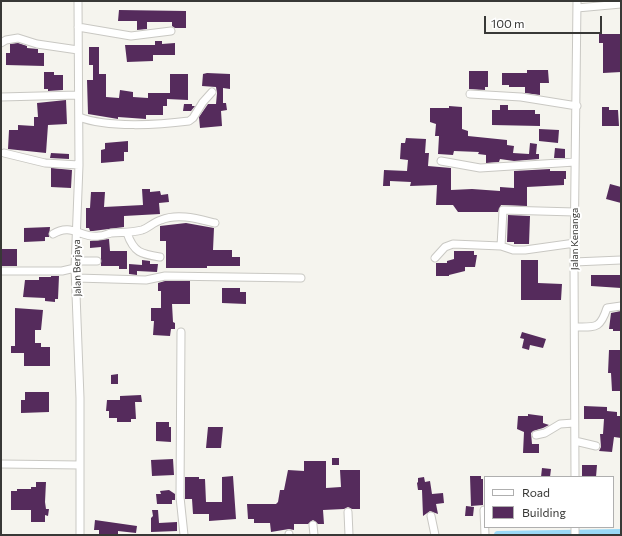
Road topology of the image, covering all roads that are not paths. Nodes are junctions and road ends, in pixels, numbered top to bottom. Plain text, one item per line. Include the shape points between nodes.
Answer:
1 (78, 1) edge
2 (621, 4) edge
3 (577, 5) edge
4 (78, 27) junction
5 (171, 31) dead end
6 (1, 43) edge
7 (78, 50) junction
8 (212, 92) dead end
9 (470, 94) dead end
10 (78, 95) junction
11 (1, 97) edge
12 (577, 106) junction
13 (79, 117) junction
14 (4, 153) dead end
15 (441, 161) dead end
16 (575, 162) junction
17 (79, 165) junction
18 (575, 212) junction
19 (215, 223) dead end
20 (76, 230) junction
21 (127, 233) junction
22 (53, 234) dead end
23 (575, 243) junction
24 (501, 246) junction
25 (160, 257) dead end
26 (436, 258) dead end
27 (621, 260) edge
28 (97, 261) dead end
29 (574, 262) junction
30 (76, 264) junction
31 (1, 271) edge
32 (76, 278) junction
33 (301, 278) dead end
34 (621, 306) edge
35 (576, 328) junction
36 (181, 332) dead end
37 (574, 423) junction
38 (536, 435) dead end
39 (575, 441) junction
40 (596, 446) dead end
41 (1, 464) edge
42 (80, 465) junction
43 (575, 476) edge
44 (348, 512) dead end
45 (431, 516) dead end
46 (313, 526) dead end
47 (435, 531) edge
48 (184, 532) edge
49 (80, 533) edge
50 (314, 535) edge
51 (349, 535) edge

1 - 4 street, Jalan Berjaya
2 - 3 street
3 - 12 street, Jalan Kenanga
4 - 5 street via 131,36
4 - 7 street, Jalan Berjaya
6 - 7 street via 18,38 37,44
7 - 10 street, Jalan Berjaya
8 - 13 street via 189,121 135,124 89,121
9 - 12 street via 521,97
10 - 11 street
10 - 13 street, Jalan Berjaya
12 - 16 street, Jalan Kenanga
13 - 17 street, Jalan Berjaya
14 - 17 street via 45,163
15 - 16 street via 480,168
16 - 18 street, Jalan Kenanga
17 - 20 street, Jalan Berjaya
18 - 23 street, Jalan Kenanga
18 - 24 street via 503,210
19 - 21 street via 190,217 176,217 161,219 143,229
20 - 21 street via 92,237
20 - 22 street
20 - 30 street, Jalan Berjaya
21 - 25 street via 130,242 141,254
23 - 24 street via 524,250
23 - 29 street, Jalan Kenanga
24 - 26 street via 453,244 445,247
27 - 29 street
28 - 30 street
29 - 35 street, Jalan Kenanga
30 - 31 street via 62,270
30 - 32 street, Jalan Berjaya
32 - 33 street
32 - 42 street, Jalan Berjaya
34 - 35 street via 607,308 598,326
35 - 37 street, Jalan Kenanga
36 - 48 street via 180,497
37 - 38 street via 560,424
37 - 39 street, Jalan Kenanga
39 - 40 street
39 - 43 street, Jalan Kenanga
41 - 42 street
42 - 49 street, Jalan Berjaya
44 - 51 street
45 - 47 street
46 - 50 street

